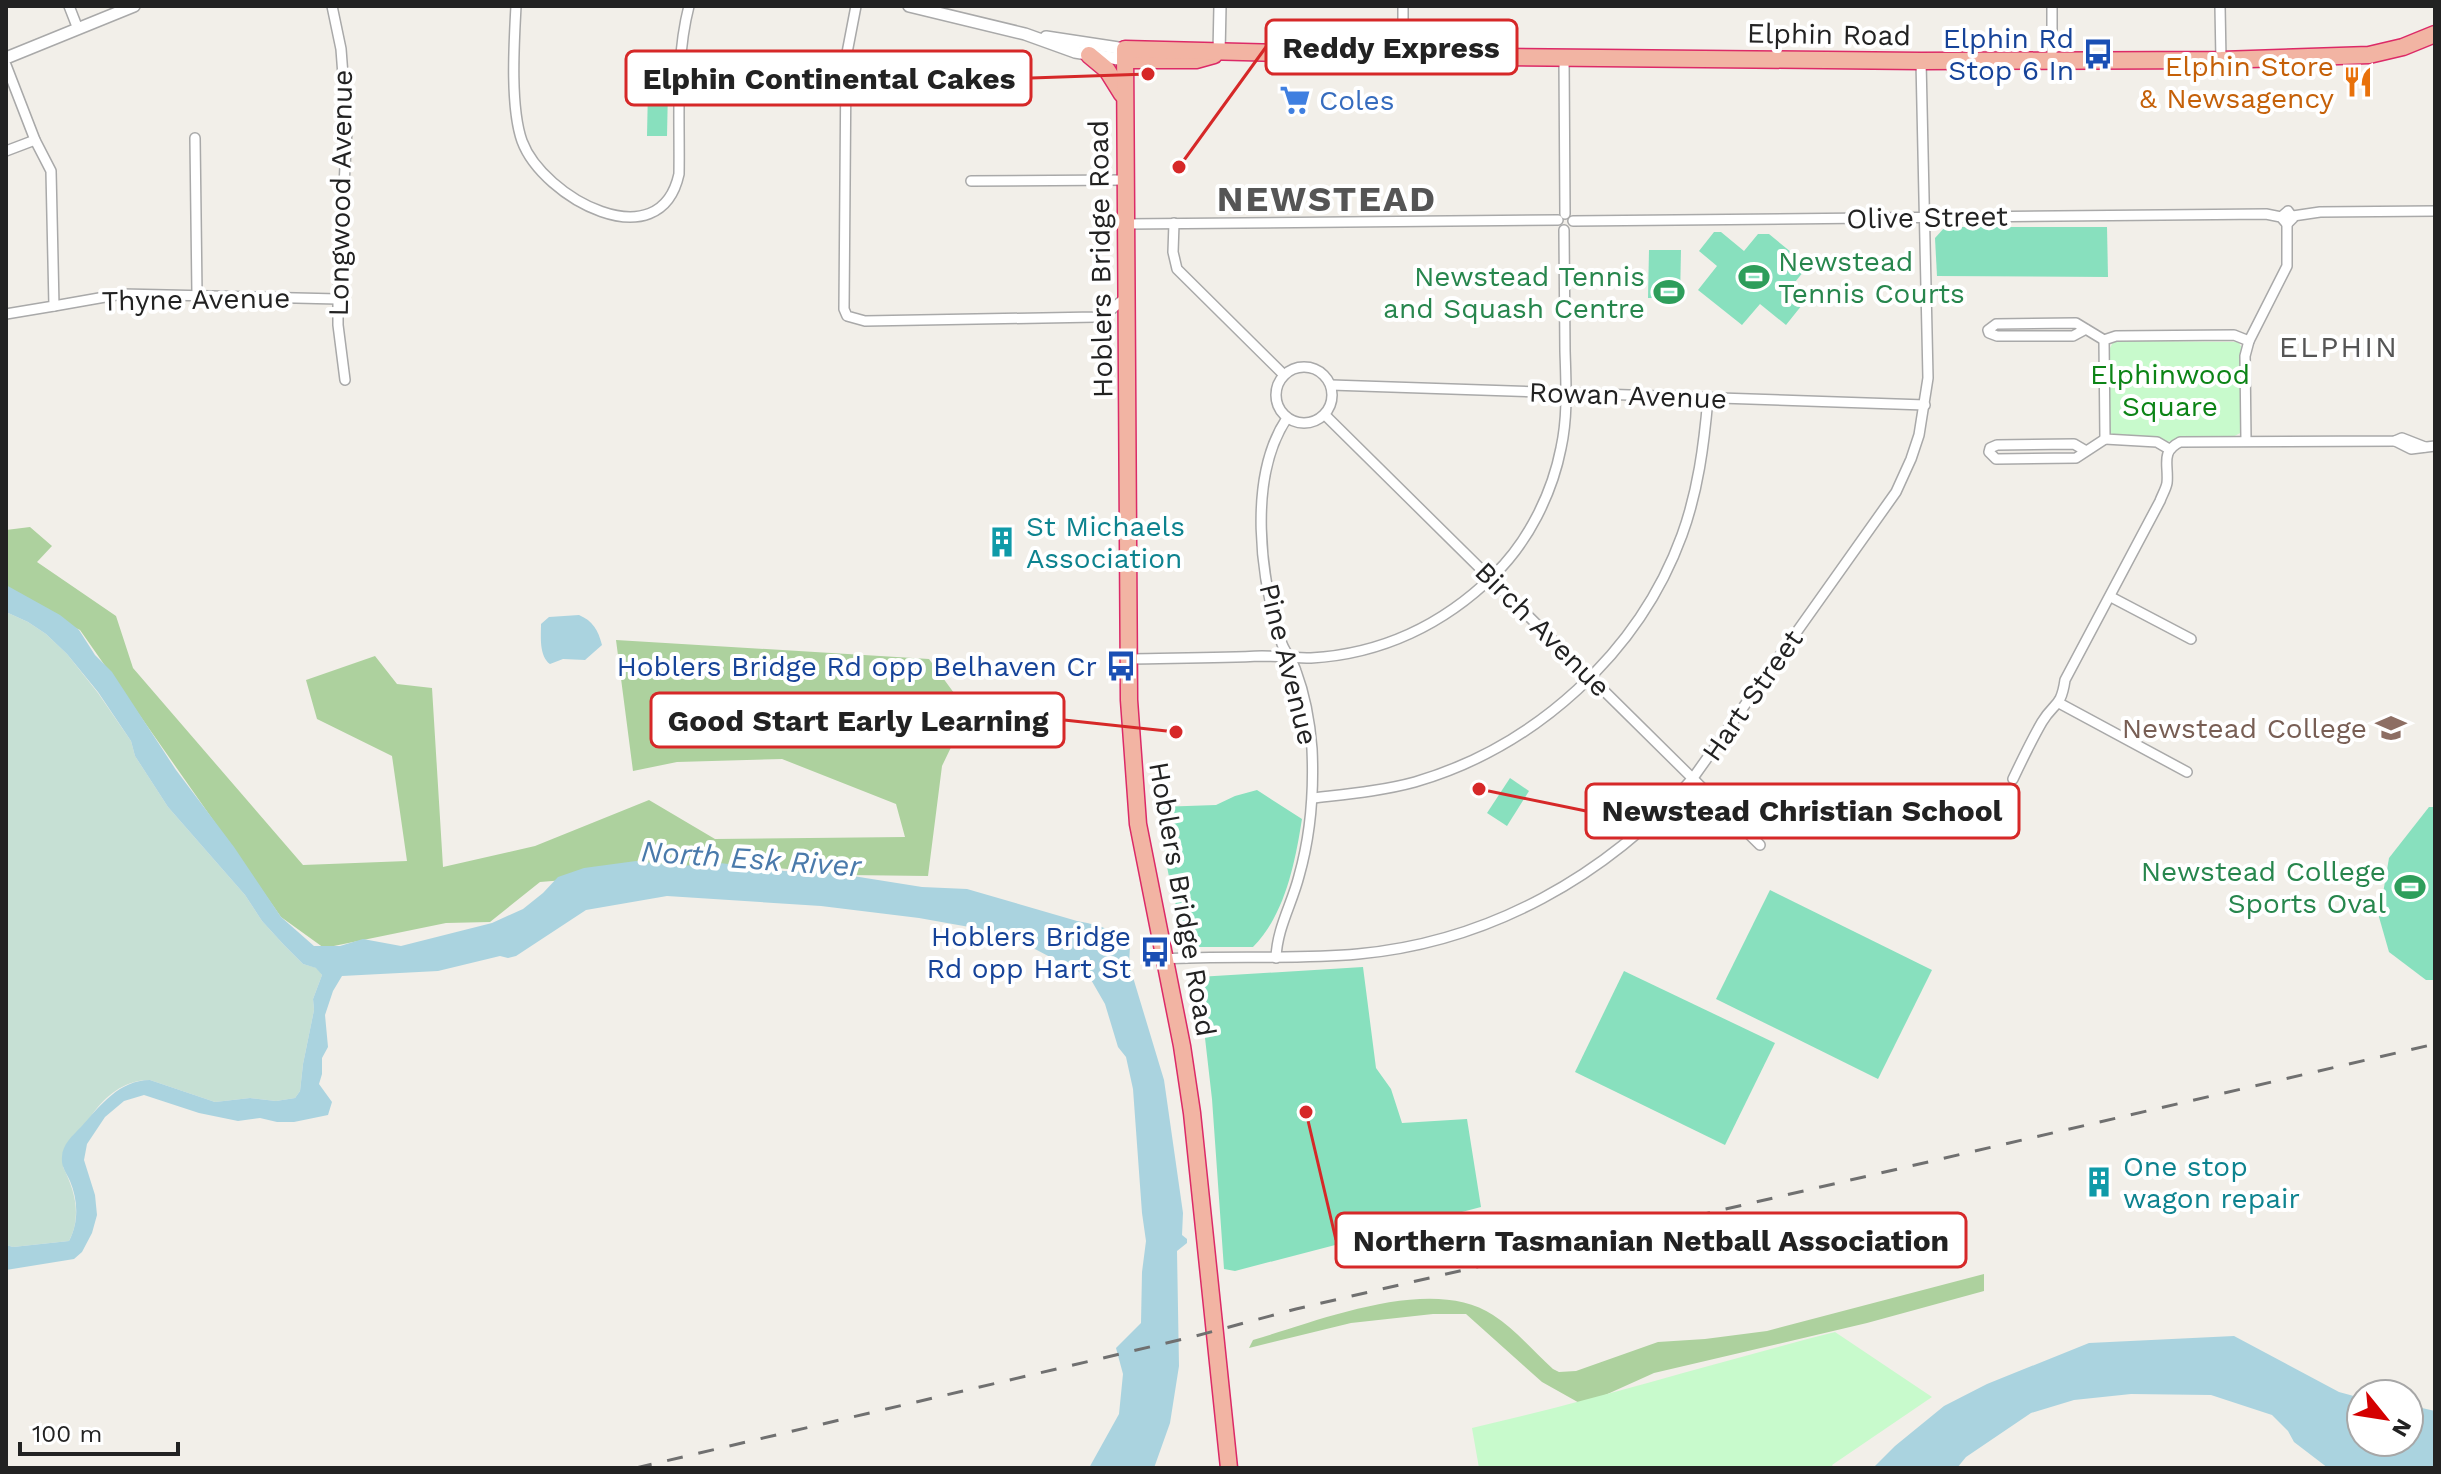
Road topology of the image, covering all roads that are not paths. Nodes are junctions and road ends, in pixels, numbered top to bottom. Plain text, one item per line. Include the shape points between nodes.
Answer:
1 (69, 6) edge
2 (134, 6) edge
3 (332, 6) edge
4 (516, 6) edge
5 (689, 6) edge
6 (856, 6) edge
7 (909, 6) edge
8 (1220, 6) edge
9 (1403, 6) edge
10 (2052, 6) edge
11 (2220, 6) edge
12 (78, 29) junction
13 (1025, 34) junction
14 (2435, 34) edge
15 (1219, 53) junction
16 (1125, 54) junction
17 (1089, 55) junction
18 (1403, 56) junction
19 (1564, 57) junction
20 (6, 58) edge
21 (2221, 60) junction
22 (1921, 61) junction
23 (2052, 61) junction
24 (6, 65) edge
25 (1125, 99) junction
26 (195, 138) dead end
27 (35, 140) junction
28 (6, 151) edge
29 (1125, 180) junction
30 (971, 181) dead end
31 (2435, 211) edge
32 (1924, 217) junction
33 (1565, 219) junction
34 (2287, 219) junction
35 (1174, 223) junction
36 (1126, 224) junction
37 (197, 294) junction
38 (1126, 297) junction
39 (338, 299) junction
40 (54, 306) junction
41 (6, 314) edge
42 (2086, 329) junction
43 (2104, 340) junction
44 (2249, 341) junction
45 (1284, 375) junction
46 (345, 380) dead end
47 (1331, 385) junction
48 (1566, 392) junction
49 (1708, 398) junction
50 (1925, 405) junction
51 (1325, 415) junction
52 (1287, 418) junction
53 (2105, 439) junction
54 (2246, 441) junction
55 (2430, 446) edge
56 (2169, 449) junction
57 (2086, 451) junction
58 (1491, 578) junction
59 (2111, 597) junction
60 (2191, 639) dead end
61 (1288, 657) junction
62 (1129, 659) junction
63 (1591, 677) junction
64 (2059, 703) junction
65 (2187, 772) dead end
66 (1693, 778) junction
67 (2013, 779) dead end
68 (1313, 798) junction
69 (1760, 845) dead end
70 (1276, 958) junction
71 (1164, 959) junction
72 (1229, 1468) edge

1 - 12 street
2 - 12 street
3 - 39 street, Longwood Avenue via 347,129
4 - 5 street via 522,141 531,159 566,195 619,217 638,217 661,207 677,186 681,56
6 - 38 street via 845,68 847,316 865,321 1096,317
7 - 13 street
8 - 15 street
9 - 18 street
10 - 23 street
11 - 21 street
12 - 20 street
13 - 16 street
13 - 17 street
14 - 21 highway, Elphin Road via 2369,55
15 - 16 highway, Elphin Road via 1195,49
15 - 18 highway, Elphin Road
16 - 17 street
16 - 25 highway, Hoblers Bridge Road
17 - 25 highway via 1107,70
18 - 19 highway, Elphin Road
19 - 22 highway, Elphin Road
19 - 33 street
21 - 23 highway, Elphin Road
22 - 23 highway, Elphin Road
22 - 32 street, Hart Street
24 - 27 street
25 - 29 highway, Hoblers Bridge Road
26 - 37 street
27 - 28 street
27 - 40 street via 51,171
29 - 30 street
29 - 36 highway, Hoblers Bridge Road
31 - 34 street, Olive Street via 2320,212
32 - 33 street, Olive Street
32 - 34 street, Olive Street via 2266,214
32 - 50 street, Hart Street
33 - 35 street, Olive Street
33 - 48 street via 1571,228 1564,230
34 - 44 street via 2287,266
35 - 36 street, Olive Street
35 - 45 street via 1177,269
36 - 38 highway, Hoblers Bridge Road
37 - 39 street, Thyne Avenue
37 - 40 street, Thyne Avenue via 122,294
38 - 62 highway, Hoblers Bridge Road
39 - 46 street, Longwood Avenue
40 - 41 street, Thyne Avenue
42 - 42 street via 2073,336 1997,336 1988,330 1996,324 2076,323
42 - 43 street
43 - 44 street via 2234,335
43 - 53 street
44 - 54 street
45 - 47 street via 1310,367
45 - 52 street via 1276,393
47 - 48 street, Rowan Avenue
47 - 51 street via 1332,401
48 - 49 street, Rowan Avenue
48 - 58 street via 1561,447 1545,498 1523,539
49 - 50 street, Rowan Avenue
49 - 63 street via 1699,471 1681,536 1645,608
50 - 66 street, Hart Street via 1896,492
51 - 52 street via 1311,423
51 - 58 street, Birch Avenue
52 - 61 street, Pine Avenue via 1272,449 1262,525 1269,594
53 - 56 street via 2151,441
53 - 57 street
54 - 55 street via 2402,438
54 - 56 street via 2180,442
56 - 59 street via 2167,485
57 - 57 street via 2076,458 1996,459 1989,452 1997,445 2074,444
58 - 61 street via 1464,603 1403,638 1357,651
58 - 63 street, Birch Avenue
59 - 60 street
59 - 64 street via 2065,680
61 - 62 street
61 - 68 street, Pine Avenue via 1296,668 1310,729
62 - 71 highway, Hoblers Bridge Road via 1136,812
63 - 66 street, Birch Avenue
63 - 68 street via 1531,728 1454,768 1375,791
64 - 65 street
64 - 67 street via 2041,723
66 - 69 street, Birch Avenue
66 - 70 street, Hart Street via 1662,814 1581,877 1490,923 1370,953
68 - 70 street, Pine Avenue via 1299,878 1277,938
70 - 71 street, Hart Street
71 - 72 highway, Hoblers Bridge Road via 1192,1113

